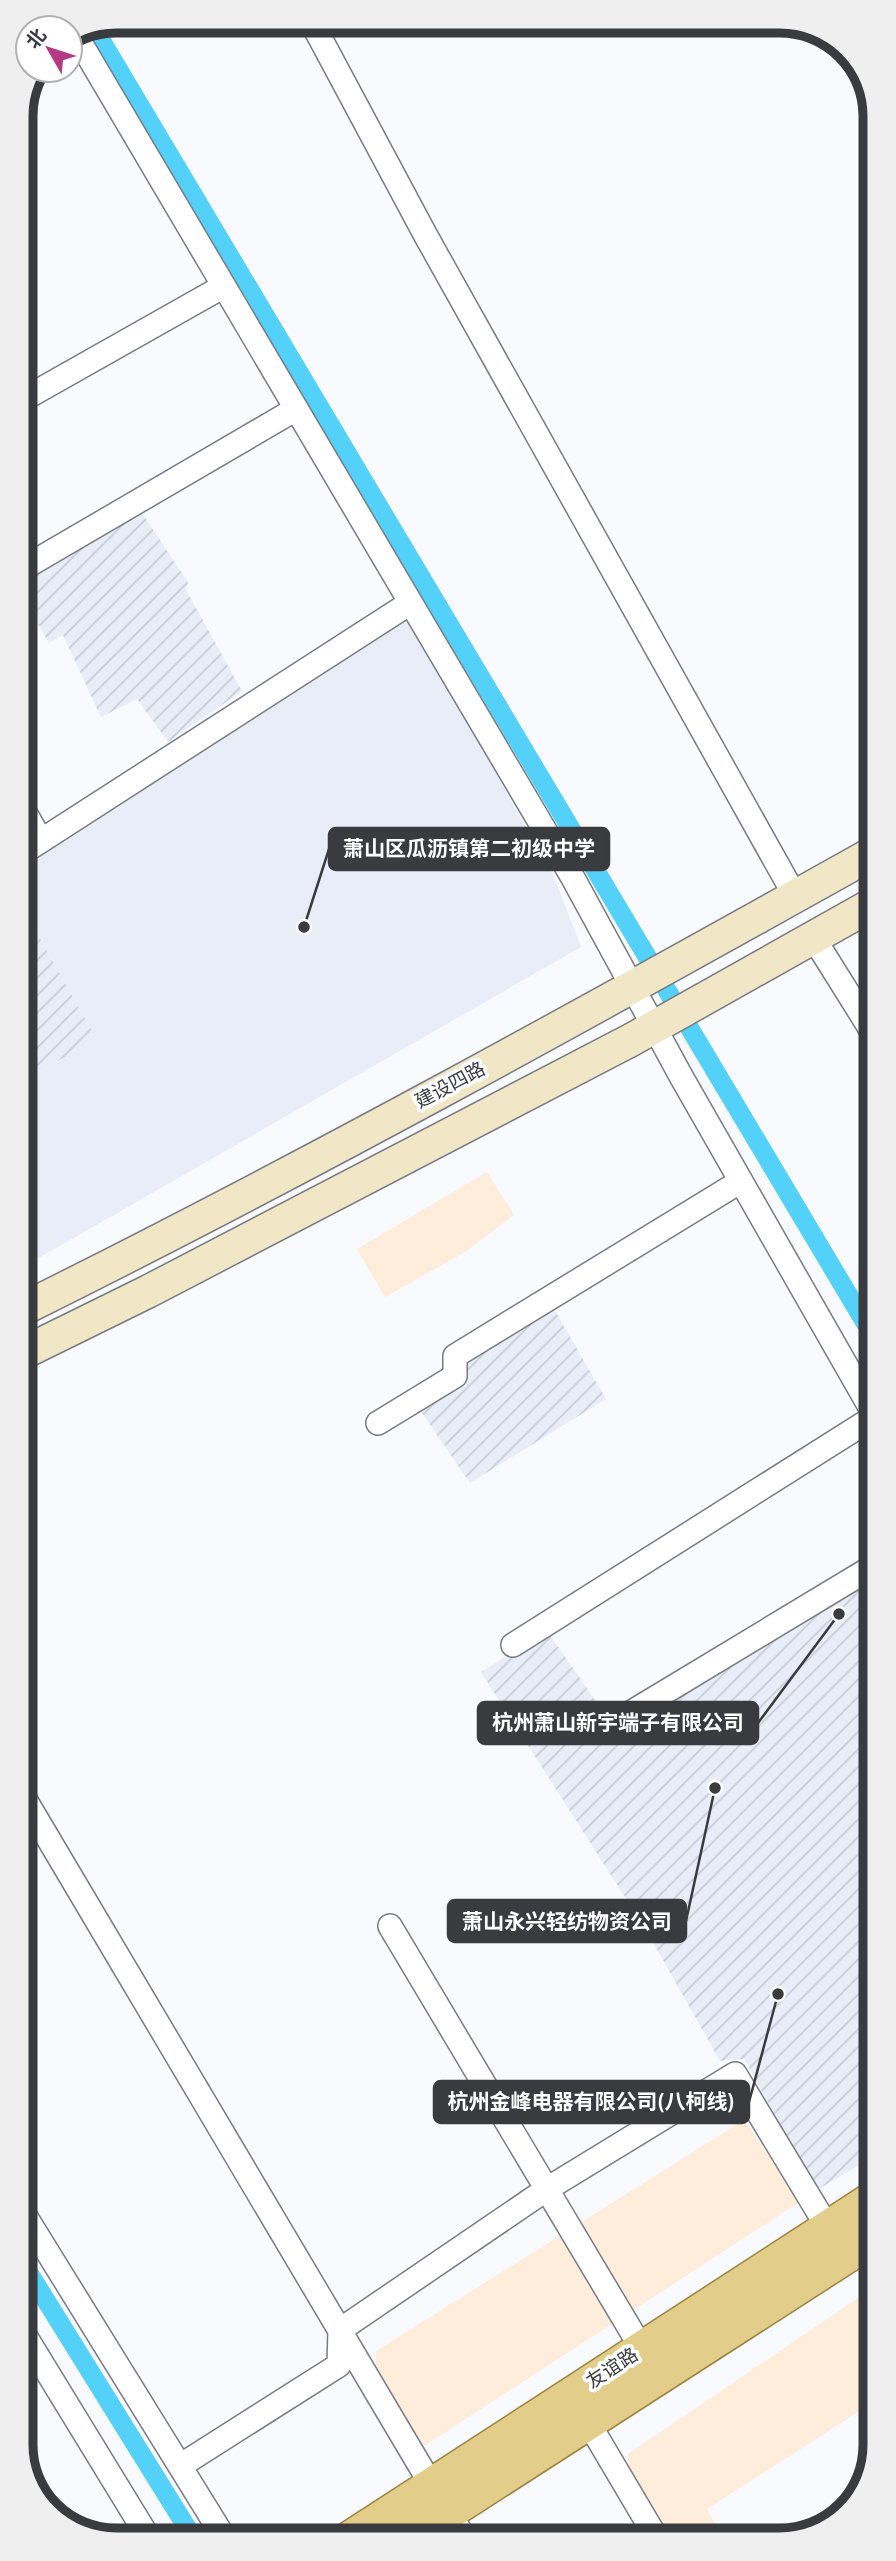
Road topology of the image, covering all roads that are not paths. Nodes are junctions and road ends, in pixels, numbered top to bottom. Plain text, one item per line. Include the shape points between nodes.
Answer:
1 (317, 33) edge
2 (84, 49) edge
3 (224, 286) junction
4 (33, 394) edge
5 (296, 409) junction
6 (33, 563) edge
7 (411, 603) junction
8 (33, 846) edge
9 (863, 859) edge
10 (795, 896) junction
11 (863, 910) edge
12 (813, 937) junction
13 (863, 1017) edge
14 (741, 1181) junction
15 (33, 1304) edge
16 (33, 1348) edge
17 (863, 1397) edge
18 (378, 1423) dead end
19 (863, 1423) edge
20 (863, 1573) edge
21 (513, 1645) dead end
22 (612, 1724) dead end
23 (33, 1813) edge
24 (390, 1926) dead end
25 (547, 2189) junction
26 (863, 2206) edge
27 (828, 2228) junction
28 (33, 2229) edge
29 (863, 2254) edge
30 (340, 2330) junction
31 (33, 2349) edge
32 (642, 2349) junction
33 (588, 2422) junction
34 (180, 2466) junction
35 (448, 2512) edge
36 (143, 2528) edge
37 (218, 2528) edge
38 (390, 2528) edge
39 (423, 2528) edge
40 (651, 2528) edge

1 - 10 street
2 - 3 street
3 - 4 street
3 - 5 street
5 - 6 street
5 - 7 street
7 - 8 street
7 - 14 street via 573,878
9 - 10 main road, 建设四路
10 - 15 main road, 建设四路 via 136,1253
11 - 12 main road
12 - 13 street
12 - 16 main road via 670,1018
14 - 17 street
14 - 18 street via 456,1356 455,1376
19 - 21 street
20 - 22 street
23 - 30 street
24 - 25 street
25 - 27 street via 735,2074
25 - 30 street
25 - 32 street
26 - 27 main road, 友谊路
27 - 32 main road, 友谊路
28 - 34 street
29 - 33 main road, 友谊路
30 - 34 street via 339,2365
30 - 35 street
31 - 36 street
32 - 35 main road, 友谊路
33 - 35 main road, 友谊路
33 - 40 street
34 - 37 street
35 - 38 main road, 友谊路
35 - 39 main road, 友谊路

